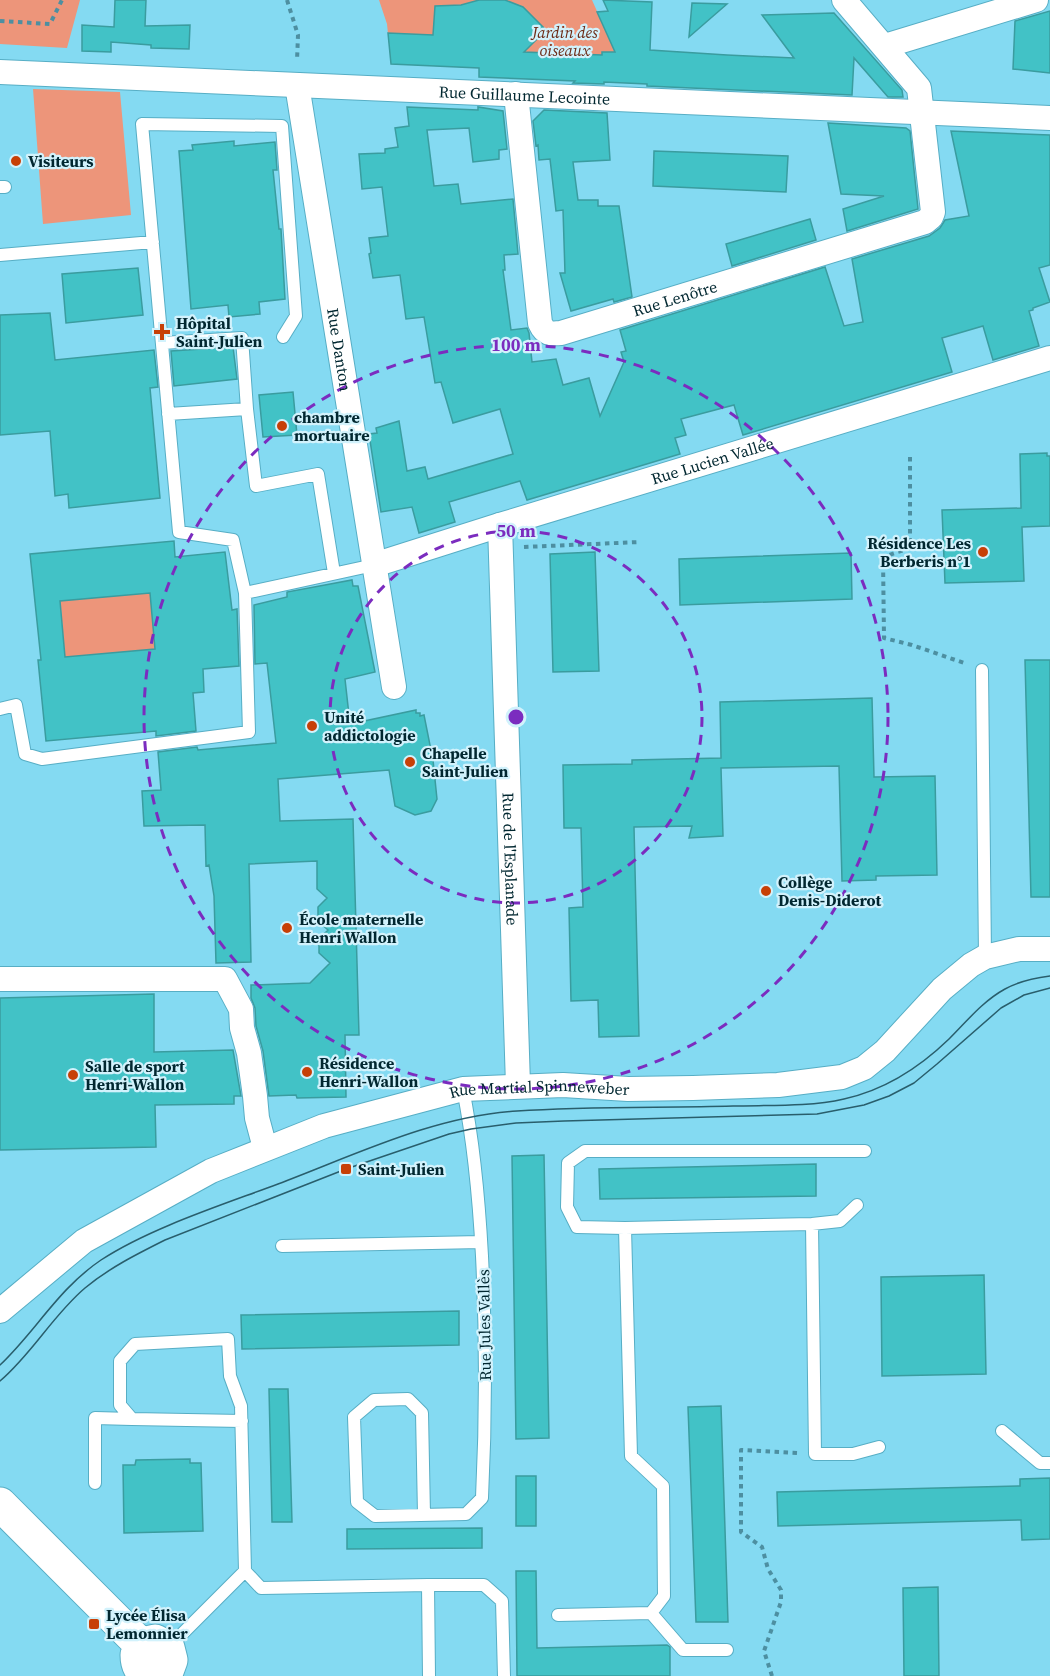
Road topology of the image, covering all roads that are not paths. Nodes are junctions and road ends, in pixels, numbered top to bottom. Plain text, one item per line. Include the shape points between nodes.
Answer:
1 (844, 0) edge
2 (1036, 0) edge
3 (885, 46) junction
4 (0, 72) edge
5 (297, 85) junction
6 (516, 94) junction
7 (922, 112) junction
8 (1050, 118) edge
9 (153, 242) junction
10 (0, 255) edge
11 (283, 337) dead end
12 (162, 343) junction
13 (1050, 358) edge
14 (247, 409) junction
15 (168, 414) junction
16 (500, 536) junction
17 (375, 565) junction
18 (334, 573) junction
19 (244, 593) junction
20 (982, 670) road end
21 (394, 687) dead end
22 (0, 708) edge
23 (1050, 949) edge
24 (985, 957) junction
25 (0, 979) edge
26 (518, 1085) junction
27 (462, 1089) junction
28 (265, 1148) junction
29 (865, 1151) dead end
30 (857, 1205) dead end
31 (812, 1224) junction
32 (625, 1228) junction
33 (481, 1242) junction
34 (282, 1246) dead end
35 (0, 1311) edge
36 (132, 1419) junction
37 (242, 1421) junction
38 (1002, 1431) dead end
39 (879, 1447) dead end
40 (1050, 1463) edge
41 (95, 1484) dead end
42 (0, 1504) edge
43 (424, 1515) junction
44 (244, 1571) junction
45 (428, 1585) junction
46 (651, 1613) junction
47 (558, 1615) dead end
48 (727, 1650) dead end
49 (155, 1668) edge
50 (429, 1676) edge
51 (504, 1676) edge

1 - 3 street
2 - 3 street
3 - 7 street via 919,88
4 - 5 street, Rue Guillaume Lecointe
5 - 6 street, Rue Guillaume Lecointe
5 - 17 street, Rue Danton
6 - 7 street, Rue Guillaume Lecointe
6 - 7 street, Rue Lenôtre via 538,314 543,330 550,334 925,222 933,212
7 - 8 street, Rue Guillaume Lecointe
9 - 10 lane
9 - 11 lane via 142,124 282,126 296,316
9 - 12 lane
12 - 14 lane via 242,338
12 - 15 lane
13 - 16 street, Rue Lucien Vallée
14 - 15 lane
14 - 18 lane via 256,486 318,474
15 - 19 lane via 179,532 233,540
16 - 17 street, Rue Lucien Vallée
16 - 26 street, Rue de l'Esplanade
17 - 18 lane
17 - 21 street, Rue Danton
18 - 19 lane
19 - 22 lane via 249,732 42,759 26,754 16,705
20 - 24 lane
23 - 24 street, Rue Martial Spinneweber via 1019,949
24 - 26 street, Rue Martial Spinneweber via 942,989 885,1051 864,1068 842,1077 778,1085 693,1088
25 - 28 street via 225,979 241,1009 256,1118
26 - 27 street, Rue Martial Spinneweber
27 - 28 street, Rue Martial Spinneweber via 324,1126
27 - 33 lane, Rue Jules Vallès via 475,1154
28 - 35 street, Rue Martial Spinneweber via 211,1171 84,1241
29 - 32 lane via 585,1151 568,1163 567,1207 577,1227
30 - 31 lane via 840,1221
31 - 32 lane
31 - 39 lane via 815,1454 853,1454
32 - 46 lane via 632,1456 663,1486 664,1596
33 - 34 lane
33 - 43 lane, Rue Jules Vallès via 486,1327 482,1498 466,1514
36 - 37 lane
36 - 37 lane via 120,1405 120,1361 135,1344 228,1339 230,1376
36 - 41 lane via 95,1418
37 - 44 lane
38 - 40 lane via 1040,1463
42 - 49 street
43 - 43 lane, Rue Jules Vallès via 375,1516 357,1502 354,1417 374,1400 408,1399 422,1413
44 - 45 lane via 261,1588
44 - 49 lane
45 - 50 lane
45 - 51 lane via 484,1585 502,1601
46 - 47 lane
46 - 48 lane via 683,1650

